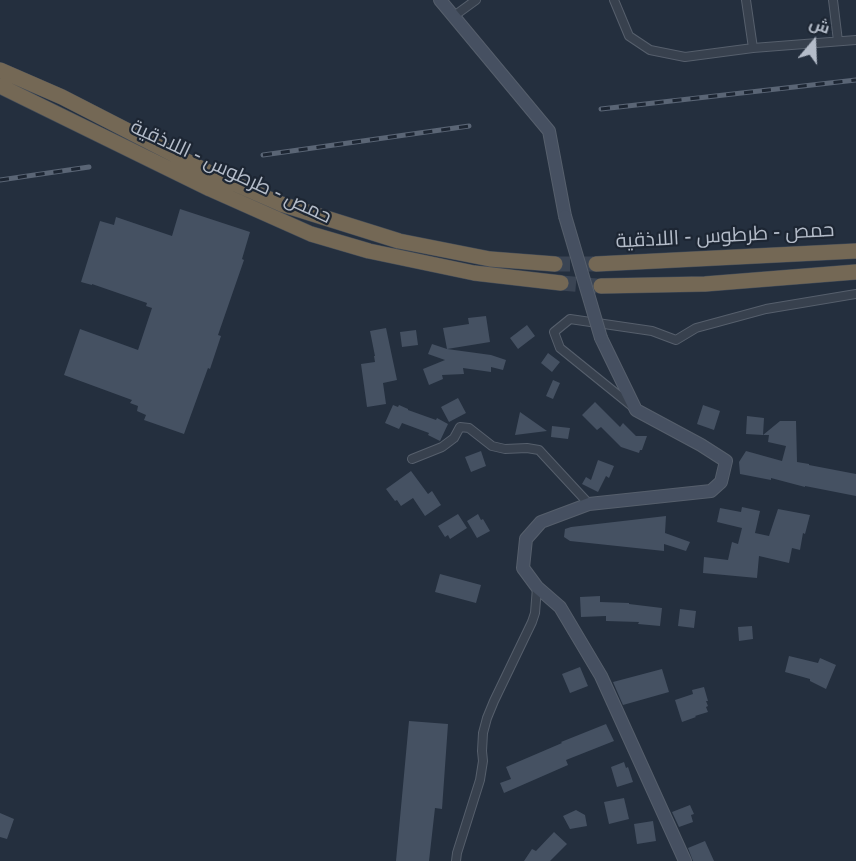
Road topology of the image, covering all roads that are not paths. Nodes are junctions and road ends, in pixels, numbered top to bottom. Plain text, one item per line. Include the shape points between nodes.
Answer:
1 (440, 0) edge
2 (476, 0) edge
3 (614, 0) edge
4 (746, 0) edge
5 (833, 0) edge
6 (454, 16) junction
7 (856, 40) edge
8 (838, 41) junction
9 (753, 48) junction
10 (0, 70) edge
11 (0, 86) edge
12 (856, 251) edge
13 (555, 264) tunnel mouth
14 (596, 264) tunnel mouth
15 (856, 272) edge
16 (561, 283) tunnel mouth
17 (601, 286) tunnel mouth
18 (856, 294) edge
19 (636, 410) junction
20 (412, 459) dead end
21 (589, 504) junction
22 (537, 587) junction
23 (456, 861) edge
24 (685, 861) edge

1 - 6 main road
2 - 6 street
3 - 9 street via 629,36 650,50 685,57
4 - 9 street
5 - 8 street
6 - 19 main road, bridge via 549,131 565,216 601,338
7 - 8 street
8 - 9 street
10 - 13 highway, حمص - طرطوس - اللاذقية via 281,204 399,241 490,259
11 - 16 highway, حمص - طرطوس - اللاذقية via 310,234 474,273
12 - 14 highway, حمص - طرطوس - اللاذقية
15 - 17 highway via 705,284
18 - 19 street via 766,309 696,328 676,340 652,331 570,319 554,332 560,348
19 - 21 main road via 726,461 721,482 711,491
20 - 21 street via 442,447 460,427 469,428 492,446 539,450
21 - 22 main road via 542,522 526,538 523,568
22 - 23 street via 532,622 487,718 480,780
22 - 24 main road via 560,607 601,676

